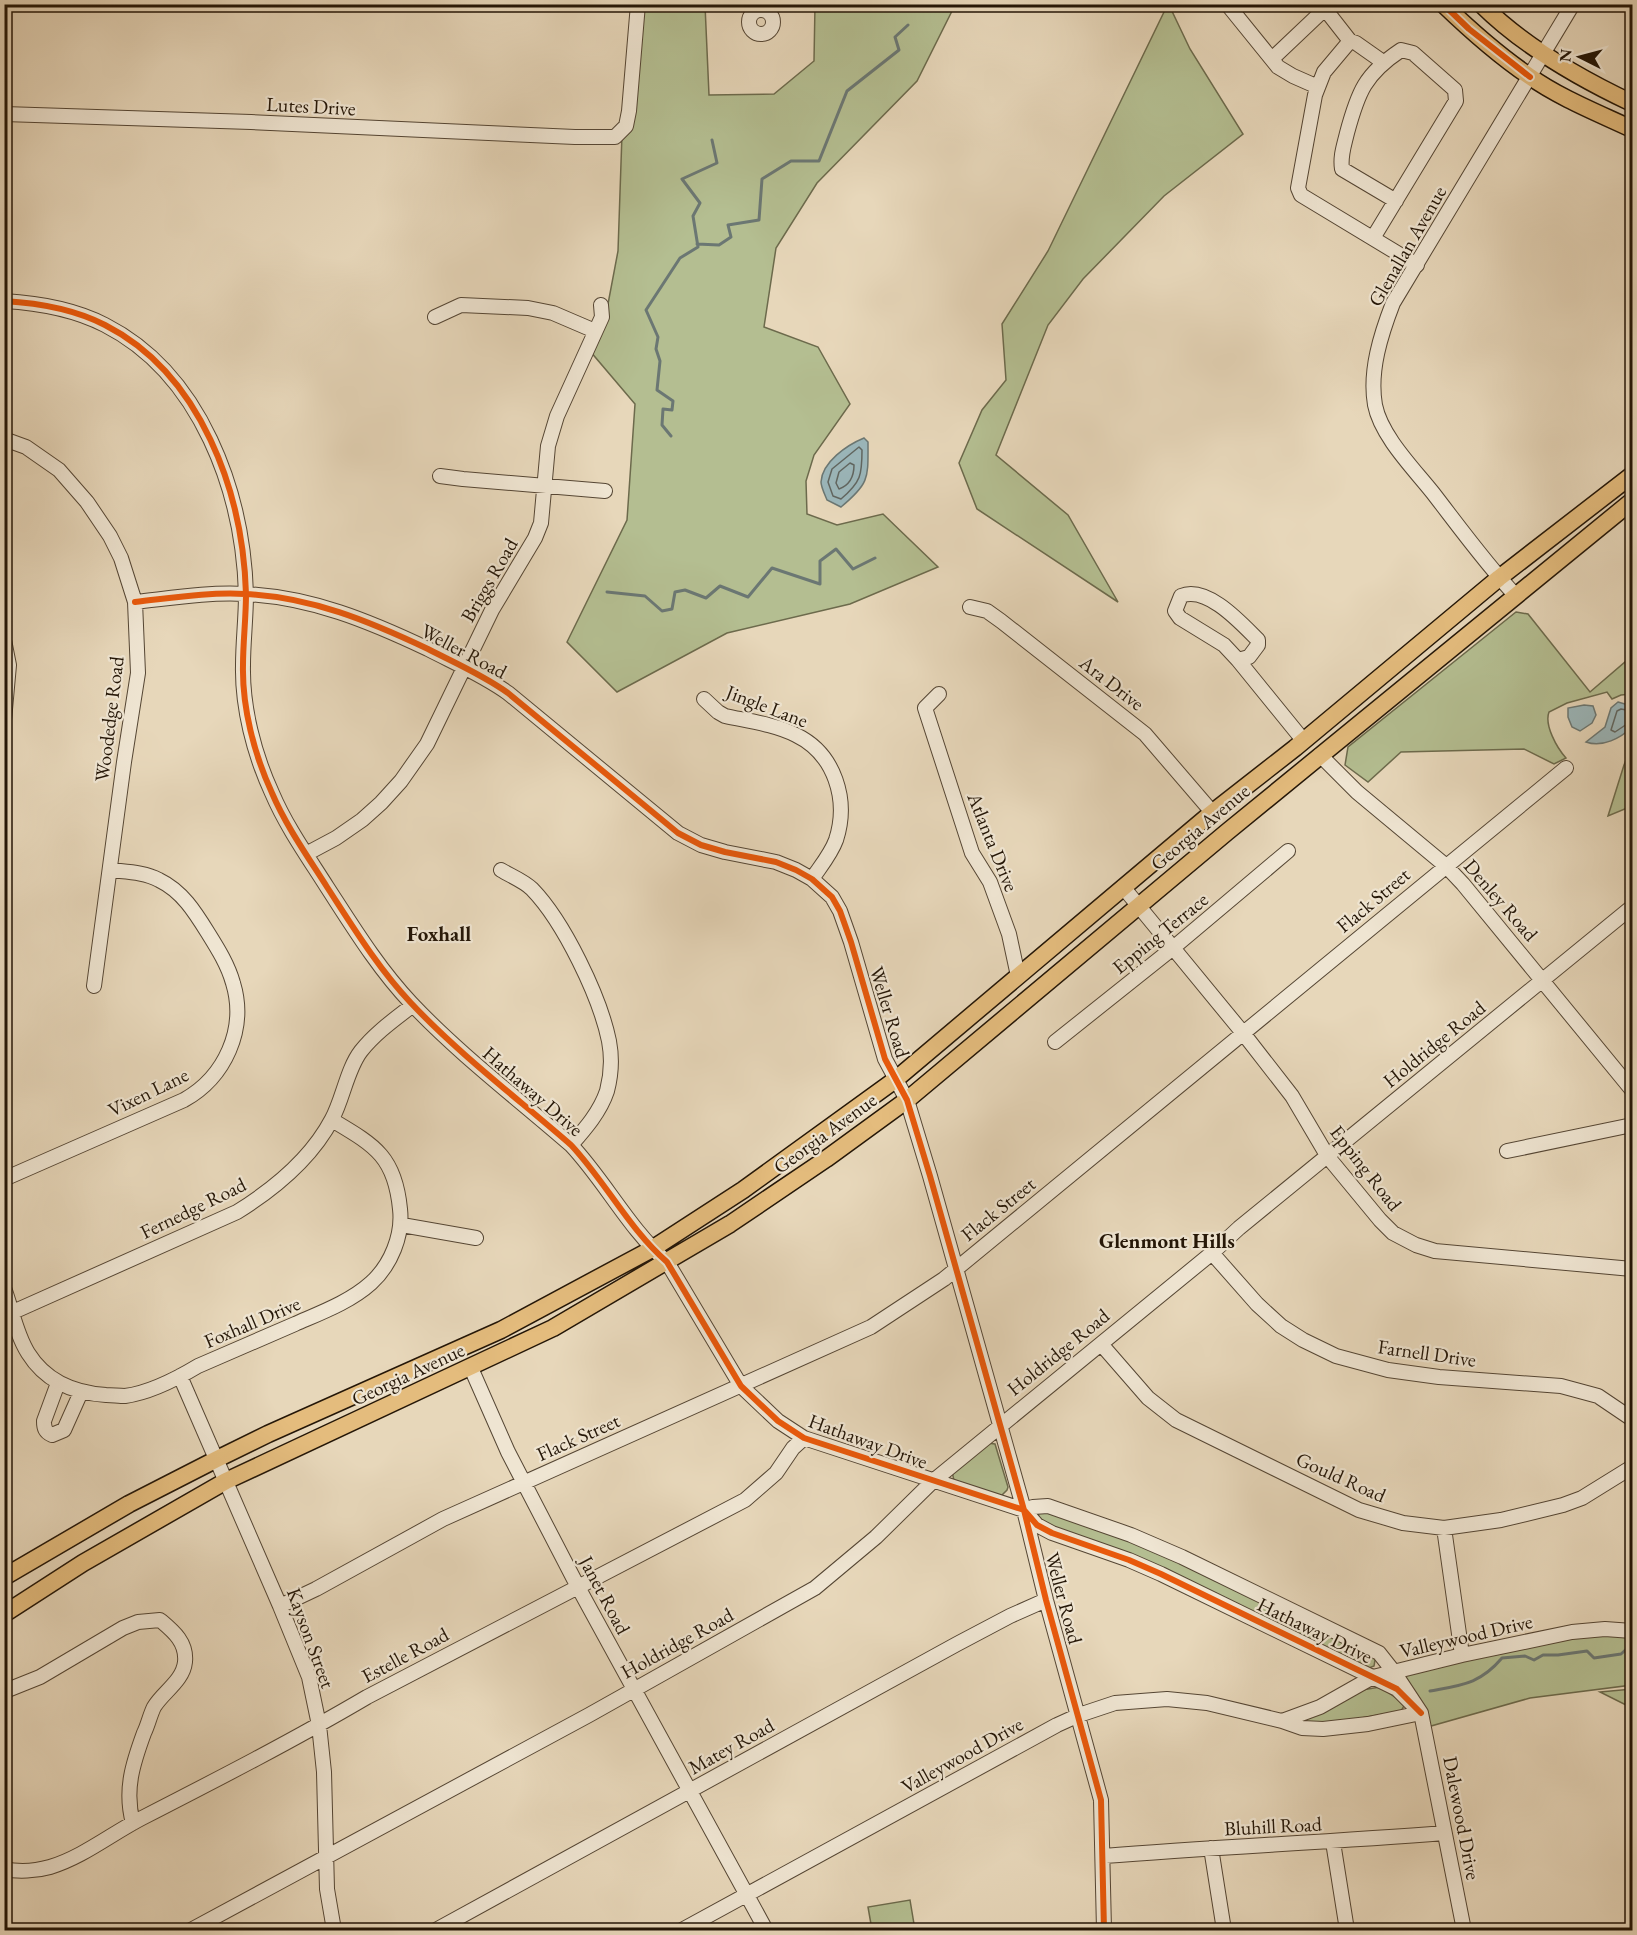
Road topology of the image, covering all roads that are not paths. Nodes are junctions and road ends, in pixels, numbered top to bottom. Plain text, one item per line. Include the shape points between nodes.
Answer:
1 (638, 4) edge
2 (1443, 4) edge
3 (1481, 4) edge
4 (1573, 4) edge
5 (1228, 5) edge
6 (1328, 7) edge
7 (1350, 41) junction
8 (1544, 53) junction
9 (1272, 59) junction
10 (1383, 62) junction
11 (1530, 77) junction
12 (1318, 87) junction
13 (1632, 104) edge
14 (4, 114) edge
15 (1632, 129) edge
16 (1396, 201) junction
17 (1373, 238) junction
18 (1417, 265) junction
19 (4, 301) edge
20 (601, 305) dead end
21 (435, 317) dead end
22 (595, 332) junction
23 (4, 439) edge
24 (1632, 475) edge
25 (440, 476) dead end
26 (546, 485) junction
27 (605, 491) dead end
28 (1632, 501) edge
29 (1499, 578) junction
30 (246, 594) junction
31 (1516, 596) junction
32 (135, 602) junction
33 (970, 607) dead end
34 (4, 640) edge
35 (1238, 660) junction
36 (465, 668) junction
37 (939, 694) dead end
38 (704, 699) dead end
39 (4, 720) edge
40 (1303, 740) junction
41 (1320, 755) junction
42 (1566, 768) dead end
43 (1212, 812) junction
44 (1288, 851) dead end
45 (306, 854) junction
46 (1446, 866) junction
47 (110, 870) junction
48 (501, 870) dead end
49 (812, 879) junction
50 (1123, 887) junction
51 (1138, 906) junction
52 (1632, 907) edge
53 (1173, 948) junction
54 (1018, 976) junction
55 (1543, 980) junction
56 (94, 986) dead end
57 (413, 1005) junction
58 (1243, 1033) junction
59 (1055, 1042) dead end
60 (895, 1080) junction
61 (1632, 1090) edge
62 (906, 1100) junction
63 (332, 1120) junction
64 (1632, 1125) edge
65 (570, 1144) junction
66 (1507, 1150) dead end
67 (1328, 1157) junction
68 (4, 1179) edge
69 (402, 1225) junction
70 (476, 1238) dead end
71 (652, 1249) junction
72 (1212, 1252) junction
73 (667, 1262) junction
74 (1632, 1269) edge
75 (955, 1270) junction
76 (4, 1288) edge
77 (13, 1312) junction
78 (1101, 1344) junction
79 (471, 1368) junction
80 (180, 1376) junction
81 (58, 1383) junction
82 (741, 1386) junction
83 (81, 1392) junction
84 (1632, 1419) edge
85 (999, 1425) junction
86 (804, 1438) junction
87 (216, 1459) junction
88 (1632, 1467) edge
89 (226, 1482) junction
90 (932, 1482) junction
91 (524, 1483) junction
92 (1024, 1510) junction
93 (1444, 1528) junction
94 (4, 1577) edge
95 (578, 1587) junction
96 (1046, 1600) junction
97 (280, 1606) junction
98 (4, 1614) edge
99 (1632, 1631) edge
100 (1462, 1655) junction
101 (1394, 1672) junction
102 (1373, 1677) junction
103 (634, 1690) junction
104 (5, 1691) edge
105 (1421, 1713) junction
106 (1078, 1715) junction
107 (1282, 1721) junction
108 (319, 1725) junction
109 (4, 1726) edge
110 (690, 1791) junction
111 (134, 1823) junction
112 (1444, 1833) junction
113 (1333, 1842) junction
114 (1211, 1848) junction
115 (1104, 1856) junction
116 (327, 1857) junction
117 (4, 1869) edge
118 (746, 1895) junction
119 (191, 1930) edge
120 (334, 1930) edge
121 (436, 1930) edge
122 (682, 1930) edge
123 (766, 1930) edge
124 (1104, 1930) edge
125 (1224, 1930) edge
126 (1347, 1930) edge
127 (1464, 1930) edge

1 - 14 street, Lutes Drive via 629,111 626,126 615,137
2 - 11 main road
3 - 8 main road via 1500,23
4 - 8 street, Glenallan Avenue
5 - 9 street
6 - 7 street
6 - 9 street
7 - 10 street
7 - 12 street via 1324,72
8 - 11 street, Glenallan Avenue
8 - 13 main road via 1562,67
9 - 12 street via 1278,67
10 - 16 street via 1358,96 1340,158 1342,169
10 - 16 street via 1401,50 1413,53 1455,90 1456,101
11 - 15 main road
11 - 18 street, Glenallan Avenue
12 - 17 street via 1298,188 1301,195
16 - 17 street
17 - 18 street
18 - 29 street, Glenallan Avenue via 1383,328 1375,376 1376,406 1397,447
19 - 30 street, Hathaway Drive via 57,308 103,324 123,335 169,375 204,428 225,475 241,539
20 - 22 street, Briggs Road via 602,316
21 - 22 street via 461,305 528,308 553,313
22 - 26 street, Briggs Road via 557,416 549,446
23 - 32 street, Woodedge Road via 26,447 59,470 87,502 121,558
24 - 29 main road, Georgia Avenue
25 - 26 street
26 - 27 street
26 - 36 street, Briggs Road via 535,538 492,610
28 - 31 main road, Georgia Avenue
29 - 31 street, Glenallan Avenue
29 - 40 main road, Georgia Avenue
30 - 32 street, Weller Road
30 - 36 street, Weller Road via 293,599 344,612
30 - 45 street, Hathaway Drive via 243,669 247,714 272,794
31 - 41 main road, Georgia Avenue
32 - 47 street, Woodedge Road via 138,673
33 - 43 street, Ara Drive via 987,611 1001,621 1145,734
34 - 39 street via 9,665
35 - 35 street via 1224,645 1180,618 1175,611 1181,596 1198,594 1218,605 1257,640 1258,645 1249,657
35 - 40 street
36 - 45 street, Briggs Road via 427,744 401,781 363,820
36 - 49 street, Weller Road via 508,693 678,833 709,848 776,862
37 - 54 street, Atlanta Drive via 925,708 972,853 990,882 1009,934
38 - 49 street, Jingle Lane via 725,716 796,735 821,754 831,768 840,789 841,820 835,843
40 - 43 main road, Georgia Avenue
41 - 46 street, Denley Road via 1357,792
41 - 51 main road, Georgia Avenue
42 - 46 street, Flack Street
43 - 50 main road, Georgia Avenue
44 - 53 street, Epping Terrace
45 - 57 street, Hathaway Drive via 365,946
46 - 55 street, Denley Road
46 - 58 street, Flack Street
47 - 56 street, Woodedge Road
47 - 68 street, Vixen Lane via 158,879 177,891 196,914 234,984 237,1026 227,1058 199,1092
48 - 65 street via 530,887 573,948 596,998 609,1042 611,1068 606,1092 592,1120
49 - 60 street, Weller Road via 832,897 840,911 885,1059
50 - 51 street, Epping Road
50 - 54 main road, Georgia Avenue
51 - 53 street, Epping Road
51 - 62 main road, Georgia Avenue
52 - 55 street, Holdridge Road
53 - 58 street, Epping Road
53 - 59 street, Epping Terrace
54 - 60 main road, Georgia Avenue
55 - 61 street, Denley Road
55 - 67 street, Holdridge Road
57 - 63 street, Fernedge Road via 359,1053
57 - 65 street, Hathaway Drive
58 - 67 street, Epping Road via 1292,1096
58 - 75 street, Flack Street
60 - 62 street, Weller Road
60 - 71 main road, Georgia Avenue via 754,1182
62 - 73 main road, Georgia Avenue via 826,1160
62 - 75 street, Weller Road
63 - 69 street, Foxhall Drive via 372,1144 388,1165 398,1187
63 - 77 street, Fernedge Road via 304,1159 269,1191 237,1212
64 - 66 street
65 - 71 street, Hathaway Drive
67 - 72 street, Holdridge Road
67 - 74 street, Epping Road via 1393,1233 1416,1245 1459,1254
69 - 70 street
69 - 80 street, Foxhall Drive via 382,1270 358,1293
71 - 73 street, Hathaway Drive
71 - 87 main road, Georgia Avenue via 501,1330
72 - 78 street, Holdridge Road
72 - 84 street, Farnell Drive via 1281,1326 1336,1356 1388,1370 1439,1377 1561,1386 1598,1396
73 - 79 main road, Georgia Avenue via 553,1328
73 - 82 street, Hathaway Drive
75 - 82 street, Flack Street via 871,1327
75 - 85 street, Weller Road
76 - 77 street, Foxhall Drive
77 - 81 street, Foxhall Drive via 28,1353
78 - 85 street, Holdridge Road
78 - 93 street, Gould Road via 1148,1398 1176,1420 1359,1510 1403,1523
79 - 89 main road, Georgia Avenue
79 - 91 street, Janet Road
80 - 83 street, Foxhall Drive via 124,1396
80 - 87 street, Kayson Street
81 - 83 street, Foxhall Drive
81 - 83 street via 44,1421 47,1433 64,1430
82 - 86 street, Hathaway Drive via 778,1421
82 - 91 street, Flack Street
85 - 90 street, Holdridge Road
85 - 92 street, Weller Road
86 - 90 street, Hathaway Drive
86 - 95 street, Estelle Road via 776,1473 745,1500
87 - 89 street, Kayson Street
87 - 94 main road, Georgia Avenue
88 - 93 street, Gould Road via 1582,1498 1563,1505
89 - 97 street, Kayson Street
89 - 98 main road, Georgia Avenue via 83,1563
90 - 92 street, Hathaway Drive
90 - 103 street, Holdridge Road via 876,1537 815,1588
91 - 95 street, Janet Road
91 - 97 street, Flack Street via 443,1519
92 - 96 street, Weller Road
92 - 101 street, Hathaway Drive via 1048,1506 1131,1534 1379,1653
92 - 102 street, Hathaway Drive via 1037,1525 1052,1533 1161,1574
93 - 100 street
95 - 103 street, Janet Road
95 - 108 street, Estelle Road
96 - 106 street, Weller Road
96 - 110 street, Matey Road
97 - 108 street, Kayson Street via 309,1677
99 - 100 street, Valleywood Drive via 1572,1632
100 - 101 street, Valleywood Drive
101 - 102 street, Valleywood Drive
101 - 105 street, Dalewood Drive
102 - 105 street via 1397,1689
102 - 107 street, Valleywood Drive via 1320,1707
103 - 110 street, Janet Road
103 - 116 street, Holdridge Road
104 - 109 street
104 - 111 street via 40,1677 138,1622 160,1620 177,1635 184,1648 185,1663 180,1677 154,1707 133,1763 128,1788
105 - 107 street, Valleywood Drive via 1323,1729 1302,1728
105 - 112 street, Dalewood Drive
106 - 107 street, Valleywood Drive via 1115,1703 1167,1699 1207,1703
106 - 115 street, Weller Road via 1101,1800
106 - 118 street, Valleywood Drive
108 - 111 street, Estelle Road
108 - 116 street, Kayson Street
110 - 118 street, Janet Road
110 - 121 street, Matey Road
111 - 117 street, Estelle Road via 74,1858 48,1868
112 - 113 street, Bluhill Road
112 - 127 street, Dalewood Drive
113 - 114 street, Bluhill Road
113 - 126 street
114 - 115 street, Bluhill Road
114 - 125 street
115 - 124 street, Weller Road
116 - 119 street, Holdridge Road
116 - 120 street, Kayson Street via 327,1889
118 - 122 street, Valleywood Drive
118 - 123 street, Janet Road

